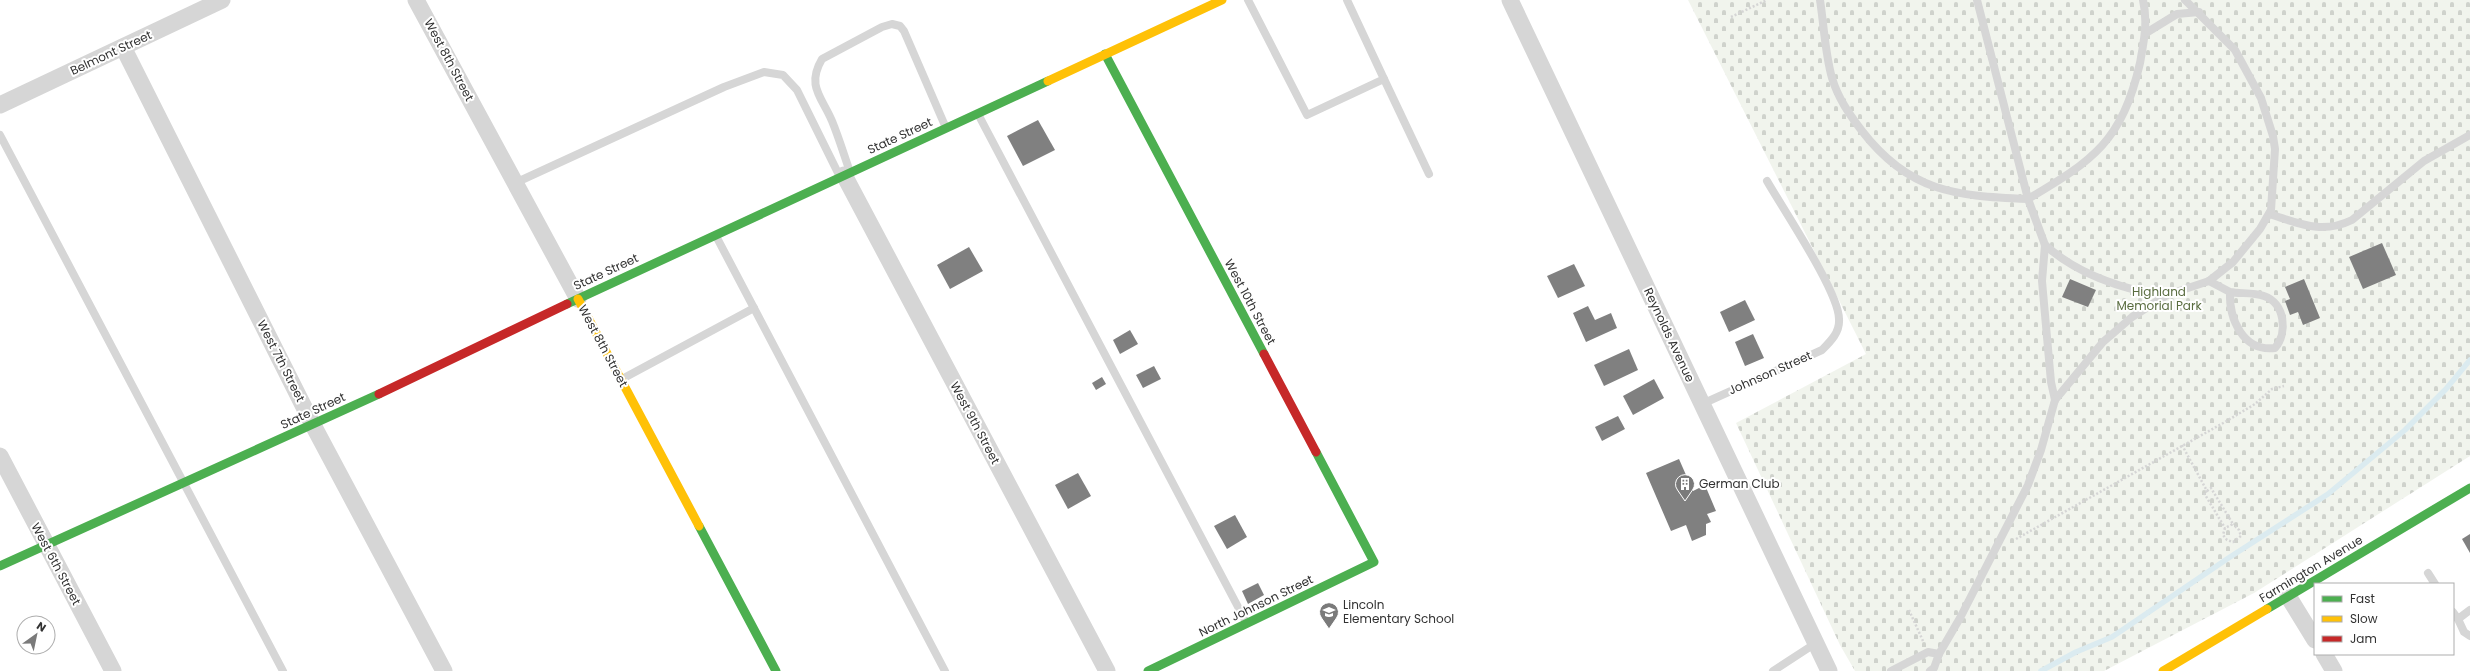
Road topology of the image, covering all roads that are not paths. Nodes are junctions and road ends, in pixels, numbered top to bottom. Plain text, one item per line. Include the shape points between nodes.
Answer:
1 (222, 0) edge
2 (416, 0) edge
3 (1222, 0) edge
4 (1248, 0) edge
5 (1347, 0) edge
6 (1510, 0) edge
7 (1820, 0) edge
8 (1977, 0) edge
9 (2143, 0) edge
10 (2185, 0) edge
11 (2199, 12) junction
12 (2146, 33) junction
13 (123, 47) junction
14 (1105, 54) junction
15 (1384, 79) junction
16 (0, 106) edge
17 (977, 113) junction
18 (946, 128) junction
19 (0, 135) edge
20 (2470, 135) edge
21 (1429, 174) dead end
22 (845, 175) junction
23 (1767, 181) dead end
24 (515, 183) junction
25 (2028, 199) junction
26 (2269, 214) junction
27 (715, 235) junction
28 (2045, 245) junction
29 (2209, 281) junction
30 (2230, 292) junction
31 (2164, 296) junction
32 (578, 299) junction
33 (754, 308) junction
34 (621, 380) junction
35 (2055, 400) junction
36 (1702, 404) junction
37 (313, 425) junction
38 (0, 456) edge
39 (183, 483) junction
40 (2470, 488) edge
41 (45, 546) junction
42 (1374, 562) joint
43 (0, 566) edge
44 (2428, 573) dead end
45 (2434, 583) edge
46 (2288, 596) junction
47 (2470, 610) edge
48 (2454, 613) edge
49 (2458, 619) junction
50 (1247, 624) junction
51 (2470, 636) edge
52 (2314, 638) edge
53 (1816, 643) junction
54 (1939, 654) junction
55 (2325, 655) edge
56 (113, 671) edge
57 (283, 671) edge
58 (444, 671) edge
59 (776, 671) edge
60 (944, 671) edge
61 (1107, 671) edge
62 (1148, 671) edge
63 (1773, 671) edge
64 (1829, 671) edge
65 (1891, 671) edge
66 (1930, 671) edge
67 (2163, 671) edge
68 (2334, 671) edge

1 - 13 street, Belmont Street
2 - 24 street, West 8th Street
3 - 14 street, State Street
4 - 15 lane via 1307,115
5 - 15 lane
6 - 36 street, Reynolds Avenue
7 - 25 lane via 1827,57 1838,96 1882,155 1913,177 1944,190 1967,195
8 - 25 lane
9 - 12 lane
10 - 11 lane
11 - 12 lane via 2177,14
11 - 26 lane via 2235,50 2266,111 2276,149 2273,201
12 - 25 lane via 2134,87 2127,110 2119,123 2086,163
13 - 16 street, Belmont Street
13 - 37 street, West 7th Street
14 - 17 street, State Street
14 - 42 street, West 10th Street
15 - 21 lane
17 - 18 street, State Street
17 - 50 lane
18 - 22 street, State Street
18 - 22 lane via 904,31 900,26 892,24 882,28 822,59 814,77 816,91 832,121
19 - 39 lane
20 - 26 lane via 2424,161 2352,220 2338,227 2312,227
22 - 24 lane via 797,90 783,75 764,72 724,87
22 - 27 street, State Street
22 - 61 street, West 9th Street
23 - 36 lane, Johnson Street via 1830,289 1839,319 1835,338 1822,350
24 - 32 street, West 8th Street
25 - 28 lane
26 - 29 lane via 2233,262
27 - 32 street, State Street
27 - 33 lane
28 - 31 lane via 2055,254 2094,276
28 - 35 lane via 2042,281 2050,382
29 - 30 lane
29 - 31 lane
30 - 30 lane via 2235,322 2248,341 2262,348 2275,348 2283,331 2278,308 2264,296
31 - 35 lane via 2116,330 2078,370
32 - 34 street, West 8th Street
32 - 37 street, State Street
33 - 34 lane
33 - 60 lane
34 - 59 street, West 8th Street
35 - 54 lane via 2035,468 1995,552
36 - 53 street, Reynolds Avenue
37 - 39 street, State Street
37 - 58 street, West 7th Street
38 - 41 street, West 6th Street
39 - 41 street, State Street
39 - 57 lane
40 - 46 street, Farmington Avenue
41 - 43 street, State Street
41 - 56 street, West 6th Street
42 - 50 street, North Johnson Street
44 - 45 lane
46 - 52 street
46 - 67 street, Farmington Avenue
47 - 49 lane
48 - 49 lane
49 - 51 lane via 2464,632
50 - 62 street, North Johnson Street
53 - 63 lane
53 - 64 street, Reynolds Avenue
54 - 65 lane via 1928,652
54 - 66 lane via 1934,668
55 - 68 street

